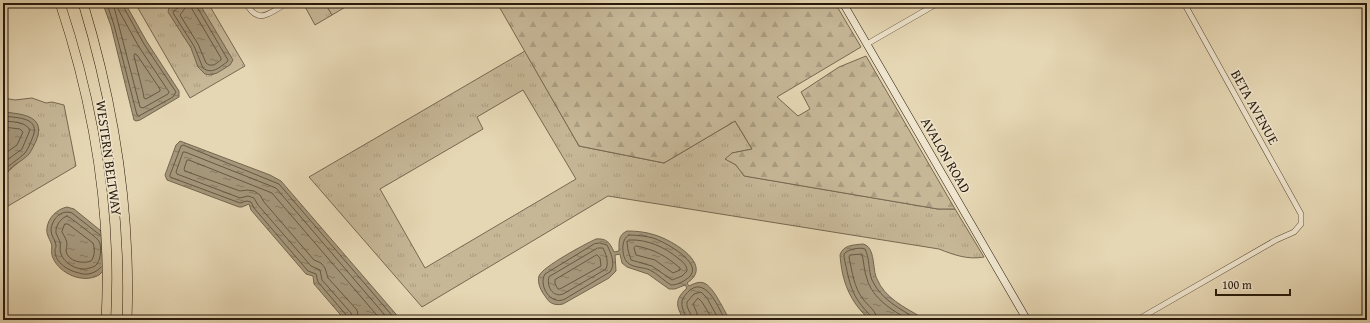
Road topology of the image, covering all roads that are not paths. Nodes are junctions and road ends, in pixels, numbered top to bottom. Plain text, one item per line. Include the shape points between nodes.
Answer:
1 (60, 3) edge
2 (83, 3) edge
3 (246, 3) edge
4 (286, 3) edge
5 (842, 3) edge
6 (938, 3) edge
7 (1184, 3) edge
8 (867, 44) junction
9 (106, 320) edge
10 (127, 320) edge
11 (1027, 320) edge
12 (1137, 320) edge

1 - 9 highway, WESTERN BELTWAY via 92,119 100,170 105,217
2 - 10 highway, WESTERN BELTWAY via 119,160 125,226
3 - 4 street via 256,16 265,15
5 - 8 main road, AVALON ROAD
6 - 8 street
7 - 12 street, BETA AVENUE via 1301,214 1301,224 1294,232
8 - 11 main road, AVALON ROAD

